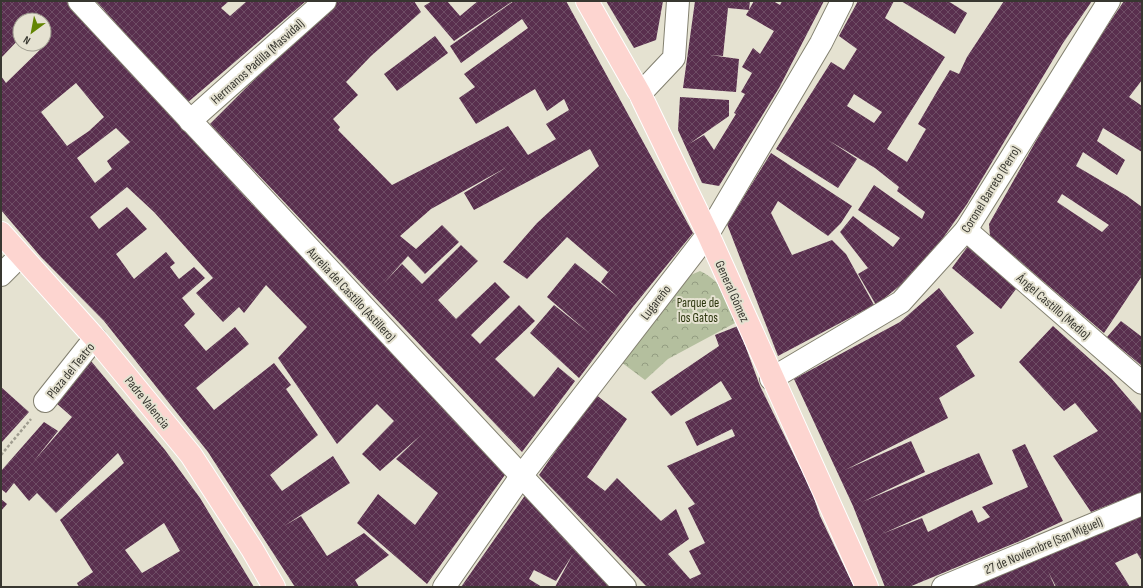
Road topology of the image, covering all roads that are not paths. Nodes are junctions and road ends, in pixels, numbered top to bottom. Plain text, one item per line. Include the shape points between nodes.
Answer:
1 (79, 1) edge
2 (324, 1) edge
3 (587, 1) edge
4 (678, 1) edge
5 (842, 1) edge
6 (1109, 1) edge
7 (640, 94) junction
8 (190, 121) junction
9 (966, 230) junction
10 (1, 233) edge
11 (708, 234) junction
12 (20, 256) junction
13 (684, 264) junction
14 (723, 269) junction
15 (1, 275) edge
16 (95, 338) junction
17 (772, 379) junction
18 (1142, 383) edge
19 (45, 401) road end
20 (522, 475) junction
21 (1142, 504) edge
22 (274, 587) edge
23 (444, 587) edge
24 (626, 587) edge
25 (867, 587) edge
26 (943, 587) edge

1 - 8 street, Aurelia del Castillo (Astillero)
2 - 8 street, Hermanos Padilla (Masvidal)
3 - 7 main road, General Gómez
4 - 7 street via 674,58
5 - 11 street, Lugareño via 822,44
6 - 9 street, Coronel Barreto (Perro)
7 - 11 main road, General Gómez
8 - 20 street, Aurelia del Castillo (Astillero)
9 - 17 street, Coronel Barreto (Perro) via 901,302
9 - 18 street, Ángel Castillo (Medio)
10 - 12 main road, Padre Valencia
11 - 13 street, Lugareño
11 - 14 main road, General Gómez
12 - 15 street
12 - 16 main road, Padre Valencia
13 - 14 street via 710,260
13 - 20 street, Lugareño
14 - 17 main road, General Gómez
16 - 19 street, Plaza del Teatro
16 - 22 main road, Padre Valencia via 190,455
17 - 25 main road, General Gómez
20 - 23 street, Lugareño
20 - 24 street, Aurelia del Castillo (Astillero)
21 - 26 street, 27 de Noviembre (San Miguel)

